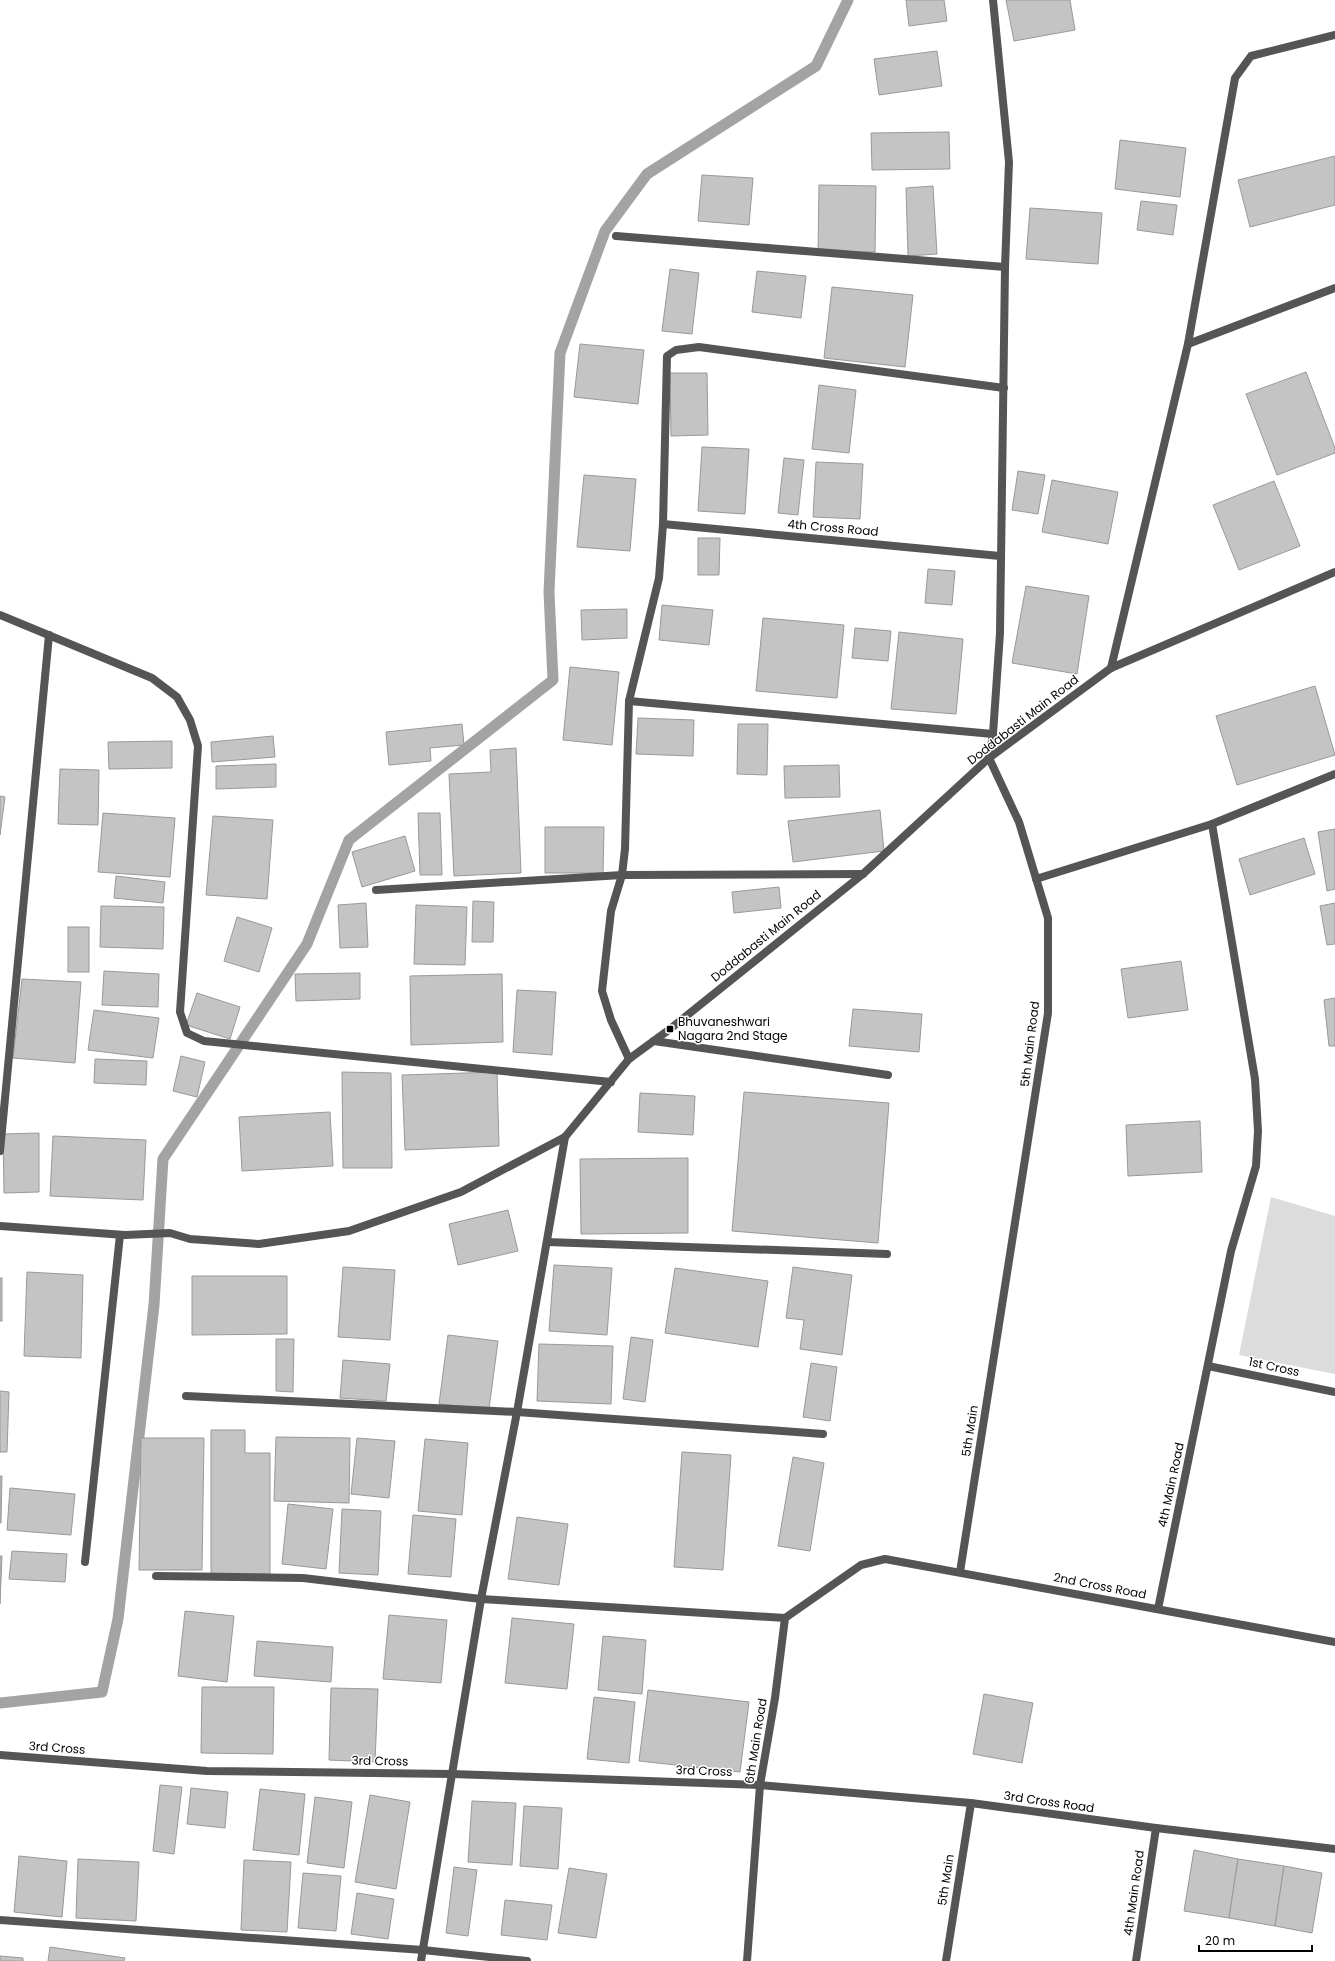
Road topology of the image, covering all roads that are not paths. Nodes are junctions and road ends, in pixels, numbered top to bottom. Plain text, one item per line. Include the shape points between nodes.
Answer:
1 (993, 0) edge
2 (1335, 35) edge
3 (616, 236) dead end
4 (1005, 267) junction
5 (1335, 288) edge
6 (1188, 344) junction
7 (1004, 388) junction
8 (663, 524) junction
9 (1000, 556) junction
10 (1335, 572) edge
11 (0, 615) edge
12 (49, 635) junction
13 (1111, 668) junction
14 (629, 701) junction
15 (994, 734) junction
16 (989, 758) junction
17 (1335, 774) edge
18 (1212, 824) junction
19 (863, 874) junction
20 (622, 875) junction
21 (1036, 879) junction
22 (376, 890) dead end
23 (654, 1042) junction
24 (629, 1059) junction
25 (888, 1075) dead end
26 (610, 1082) junction
27 (565, 1137) junction
28 (0, 1151) edge
29 (0, 1226) edge
30 (122, 1235) junction
31 (547, 1242) junction
32 (887, 1254) dead end
33 (1004, 1293) joint
34 (1208, 1366) junction
35 (1335, 1392) edge
36 (186, 1396) dead end
37 (517, 1412) junction
38 (823, 1434) dead end
39 (85, 1562) dead end
40 (960, 1572) junction
41 (156, 1576) dead end
42 (481, 1599) junction
43 (1158, 1609) junction
44 (785, 1618) junction
45 (1335, 1642) edge
46 (0, 1755) edge
47 (452, 1774) junction
48 (760, 1785) junction
49 (971, 1803) junction
50 (1156, 1828) junction
51 (1335, 1849) edge
52 (0, 1920) edge
53 (423, 1950) junction
54 (421, 1961) edge
55 (527, 1961) edge
56 (747, 1961) edge
57 (946, 1961) edge
58 (1136, 1961) edge

1 - 4 street via 1009,162
2 - 6 street via 1251,56 1236,78
3 - 4 street
4 - 7 street
5 - 6 street
6 - 13 street
7 - 8 street via 699,347 676,350 667,356
7 - 9 street
8 - 9 street, 4th Cross Road
8 - 14 street via 659,578
9 - 15 street via 1000,633
10 - 13 street, Doddabasti Main Road
11 - 12 street
12 - 26 street via 152,678 177,697 190,720 198,746 180,1012 187,1032 204,1041
12 - 28 street
13 - 16 street, Doddabasti Main Road
14 - 15 street
14 - 20 street
15 - 16 street
16 - 19 street, Doddabasti Main Road
16 - 21 street, 5th Main Road via 1019,822
17 - 18 street
18 - 21 street
18 - 34 street, 4th Main Road via 1255,1079 1258,1131 1256,1166 1231,1251
19 - 20 street
19 - 23 street, Doddabasti Main Road
20 - 22 street
20 - 24 street via 611,911 602,991 611,1020
21 - 33 street, 5th Main Road via 1048,918 1048,1013
23 - 24 street, Doddabasti Main Road
23 - 25 street
24 - 26 street, Doddabasti Main Road
26 - 27 street, Doddabasti Main Road
27 - 30 street, Doddabasti Main Road via 461,1192 349,1231 259,1244 190,1239 170,1233
27 - 31 street
29 - 30 street, Doddabasti Main Road
30 - 39 street
31 - 32 street
31 - 37 street
33 - 40 street, 5th Main
34 - 35 street, 1st Cross
34 - 43 street, 4th Main Road
36 - 37 street
37 - 38 street
37 - 42 street
40 - 43 street, 2nd Cross Road
40 - 44 street, 2nd Cross Road via 885,1559 860,1565
41 - 42 street via 303,1578
42 - 44 street
42 - 47 street
43 - 45 street, 2nd Cross Road
44 - 48 street, 6th Main Road
46 - 47 street, 3rd Cross via 207,1771
47 - 48 street, 3rd Cross
47 - 53 street
48 - 49 street, 3rd Cross Road
48 - 56 street, 6th Main Road
49 - 50 street, 3rd Cross Road
49 - 57 street, 5th Main
50 - 51 street, 3rd Cross Road
50 - 58 street, 4th Main Road
52 - 53 street
53 - 54 street
53 - 55 street

